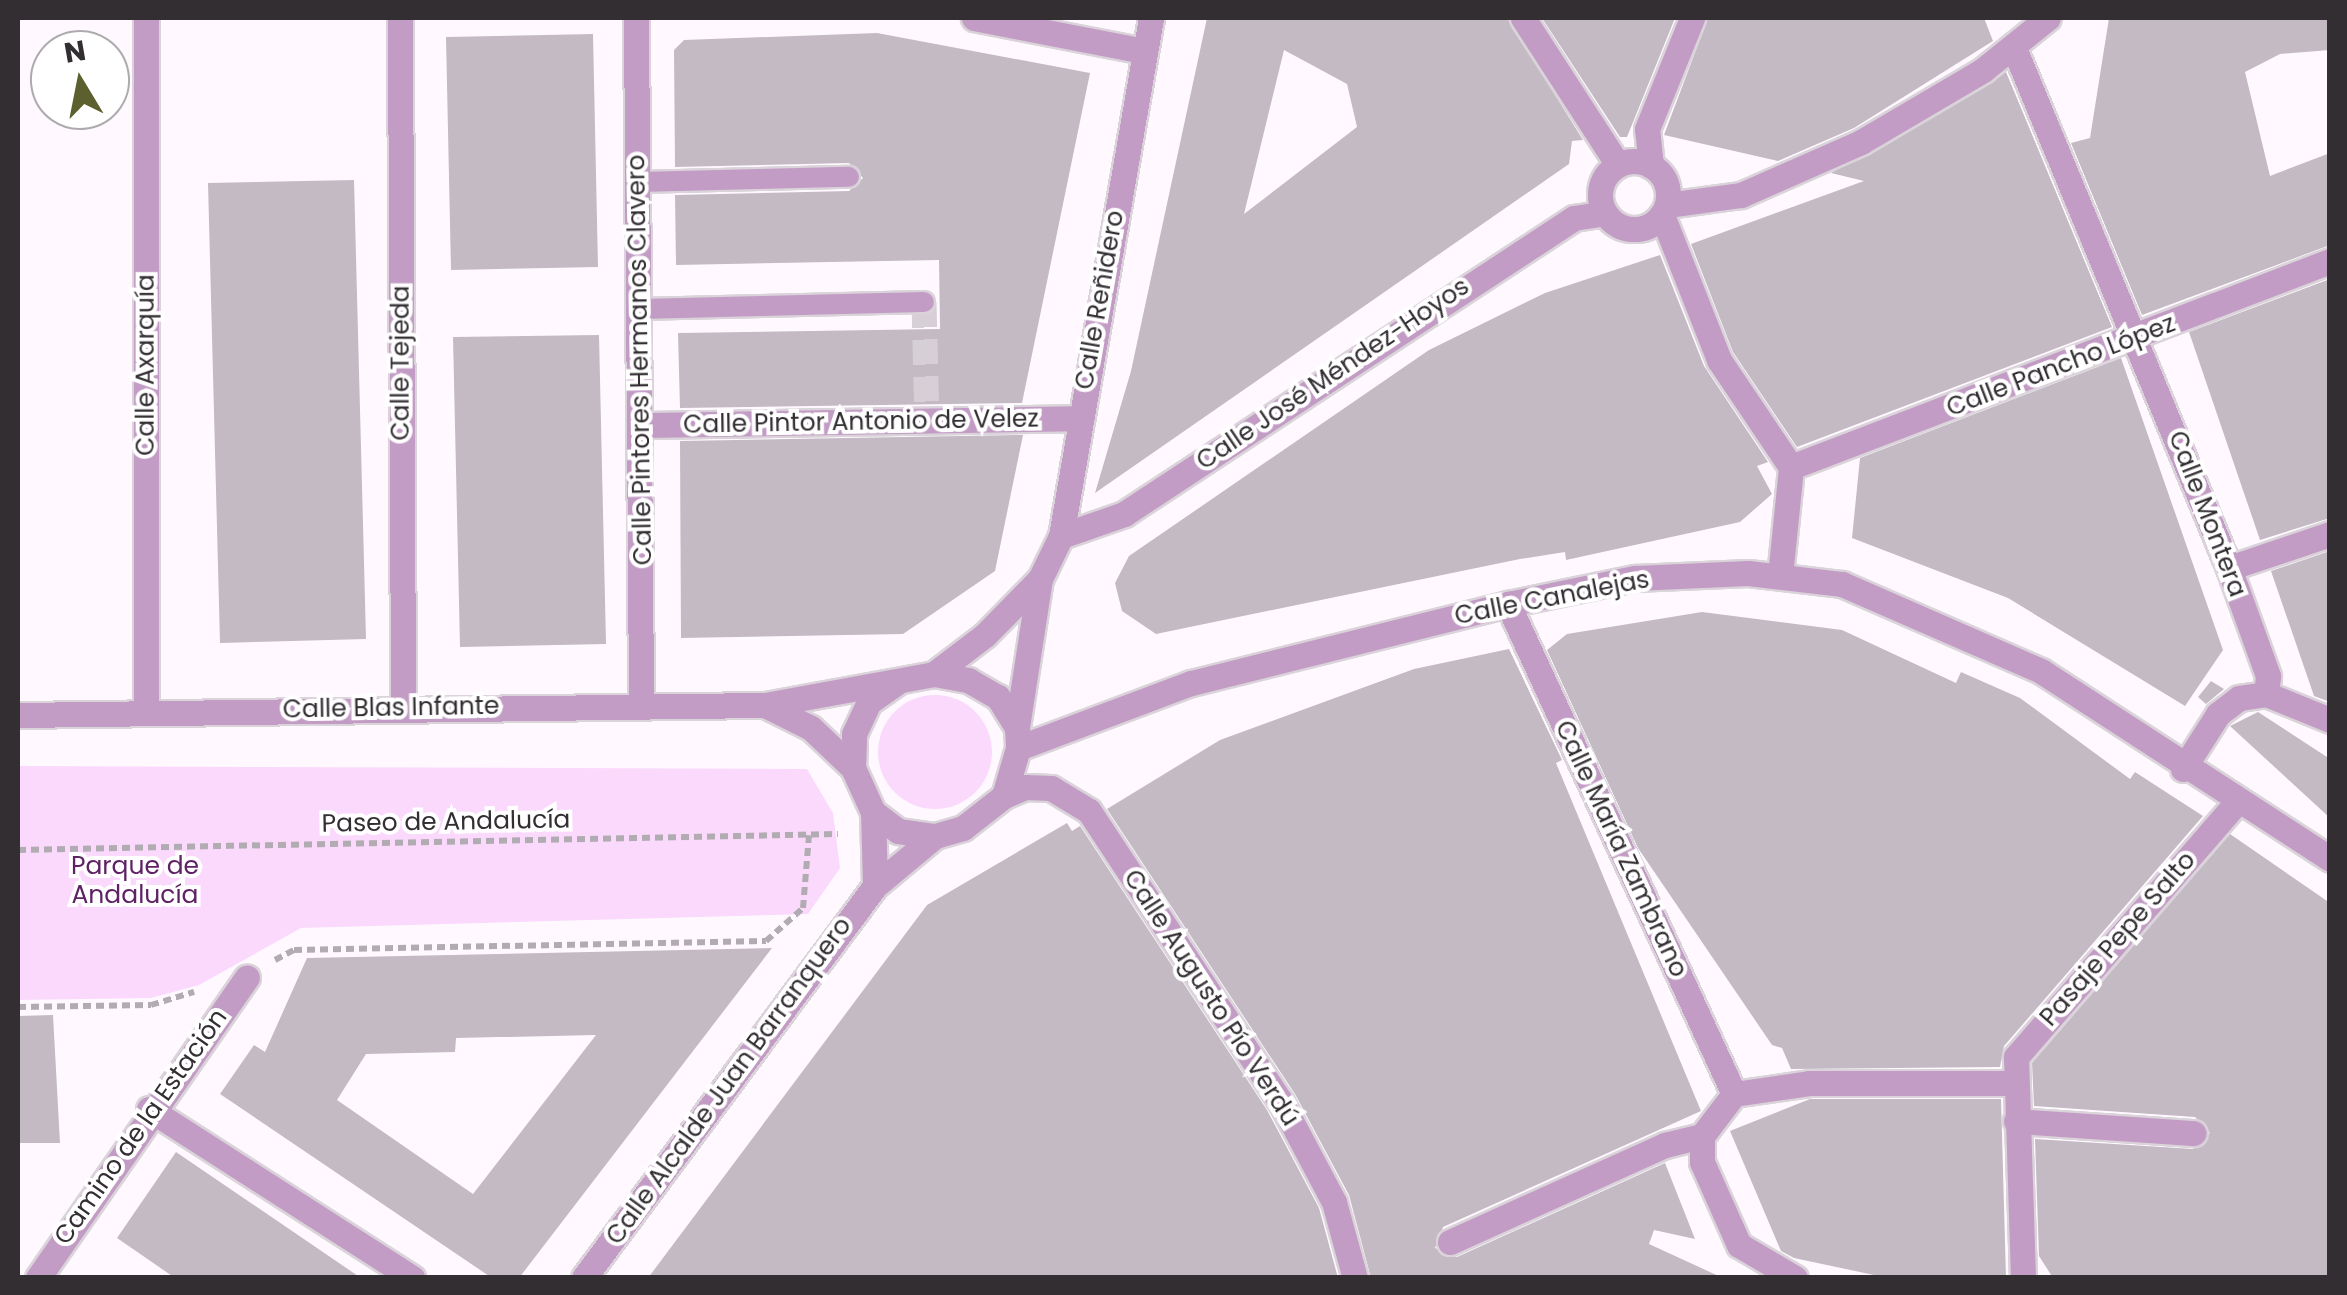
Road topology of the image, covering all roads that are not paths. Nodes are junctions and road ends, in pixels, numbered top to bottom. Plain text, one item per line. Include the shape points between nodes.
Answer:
1 (146, 18) edge
2 (400, 18) edge
3 (636, 18) edge
4 (974, 18) edge
5 (1152, 18) edge
6 (1523, 18) edge
7 (1692, 18) edge
8 (2048, 18) edge
9 (2014, 48) junction
10 (1144, 51) junction
11 (1618, 166) junction
12 (1651, 166) junction
13 (850, 177) dead end
14 (638, 182) junction
15 (1664, 210) junction
16 (1605, 213) junction
17 (2330, 261) edge
18 (924, 302) dead end
19 (640, 310) junction
20 (2138, 336) junction
21 (1080, 418) junction
22 (643, 425) junction
23 (1791, 466) junction
24 (2330, 534) edge
25 (1061, 536) junction
26 (2229, 568) junction
27 (1780, 576) junction
28 (1040, 579) junction
29 (1508, 604) junction
30 (934, 674) junction
31 (903, 678) junction
32 (2266, 694) junction
33 (642, 703) junction
34 (765, 704) junction
35 (403, 708) junction
36 (146, 713) junction
37 (18, 715) edge
38 (2330, 720) edge
39 (1018, 738) junction
40 (853, 768) junction
41 (2184, 769) junction
42 (1004, 796) junction
43 (2237, 802) junction
44 (874, 823) junction
45 (935, 836) junction
46 (2330, 859) edge
47 (875, 886) junction
48 (247, 977) road end
49 (2014, 1083) junction
50 (1734, 1094) junction
51 (149, 1109) junction
52 (2016, 1121) junction
53 (2194, 1133) dead end
54 (1702, 1136) junction
55 (1450, 1242) dead end
56 (49, 1273) edge
57 (412, 1278) edge
58 (584, 1278) edge
59 (1355, 1278) edge
60 (1795, 1278) edge
61 (2023, 1278) edge

1 - 36 street, Calle Axarquía
2 - 35 street, Calle Tejeda
3 - 14 street, Calle Pintores Hermanos Clavero
4 - 10 street
5 - 10 street, Calle Reñidero
6 - 11 street
7 - 12 street via 1647,130
8 - 9 street
9 - 15 street via 1932,103 1786,178
9 - 20 street, Calle Montera
10 - 21 street, Calle Reñidero
11 - 12 street
11 - 16 street via 1600,192
12 - 15 street via 1666,182
13 - 14 lane
14 - 19 street, Calle Pintores Hermanos Clavero
15 - 16 street via 1632,229
15 - 23 street via 1718,360
16 - 25 street, Calle José Méndez-Hoyos via 1574,218 1124,514
17 - 20 street, Calle Pancho López
18 - 19 lane
19 - 22 street, Calle Pintores Hermanos Clavero
20 - 23 street, Calle Pancho López
20 - 26 street, Calle Montera
21 - 22 street, Calle Pintor Antonio de Velez
21 - 25 street, Calle Reñidero
22 - 33 street, Calle Pintores Hermanos Clavero
23 - 27 street
24 - 26 street
25 - 28 street, Calle Reñidero
26 - 32 street, Calle Montera via 2268,676
27 - 29 street, Calle Canalejas via 1635,578
27 - 41 street, Calle Canalejas via 1842,584 1950,626 2042,671
28 - 30 street, Calle Reñidero via 986,635
28 - 39 street, Calle Reñidero
29 - 39 street, Calle Canalejas via 1191,684
29 - 50 street, Calle María Zambrano
30 - 31 street
30 - 39 street via 968,680 998,697
31 - 34 street, Calle Blas Infante
31 - 40 street via 870,702 854,734
32 - 38 street
32 - 41 street via 2239,698 2218,714
33 - 34 street, Calle Blas Infante
33 - 35 street, Calle Blas Infante
34 - 40 street, Calle Blas Infante via 811,728
35 - 36 street, Calle Blas Infante
36 - 37 street, Calle Blas Infante
39 - 42 street
40 - 44 street
41 - 43 street, Calle Canalejas
42 - 45 street via 963,828
42 - 59 street, Calle Augusto Pío Verdú via 1025,787 1051,788 1089,811 1281,1102 1334,1202
43 - 46 street, Calle Canalejas
43 - 49 street, Pasaje Pepe Salto via 2016,1057
44 - 45 street
44 - 47 street
45 - 47 street, Calle Alcalde Juan Barranquero
47 - 58 street, Calle Alcalde Juan Barranquero
48 - 51 street, Camino de la Estación
49 - 50 street via 1844,1081
49 - 52 street
50 - 54 street
51 - 56 street, Camino de la Estación
51 - 57 street
52 - 53 street
52 - 61 street
54 - 55 street via 1666,1145
54 - 60 street via 1702,1162 1739,1246

